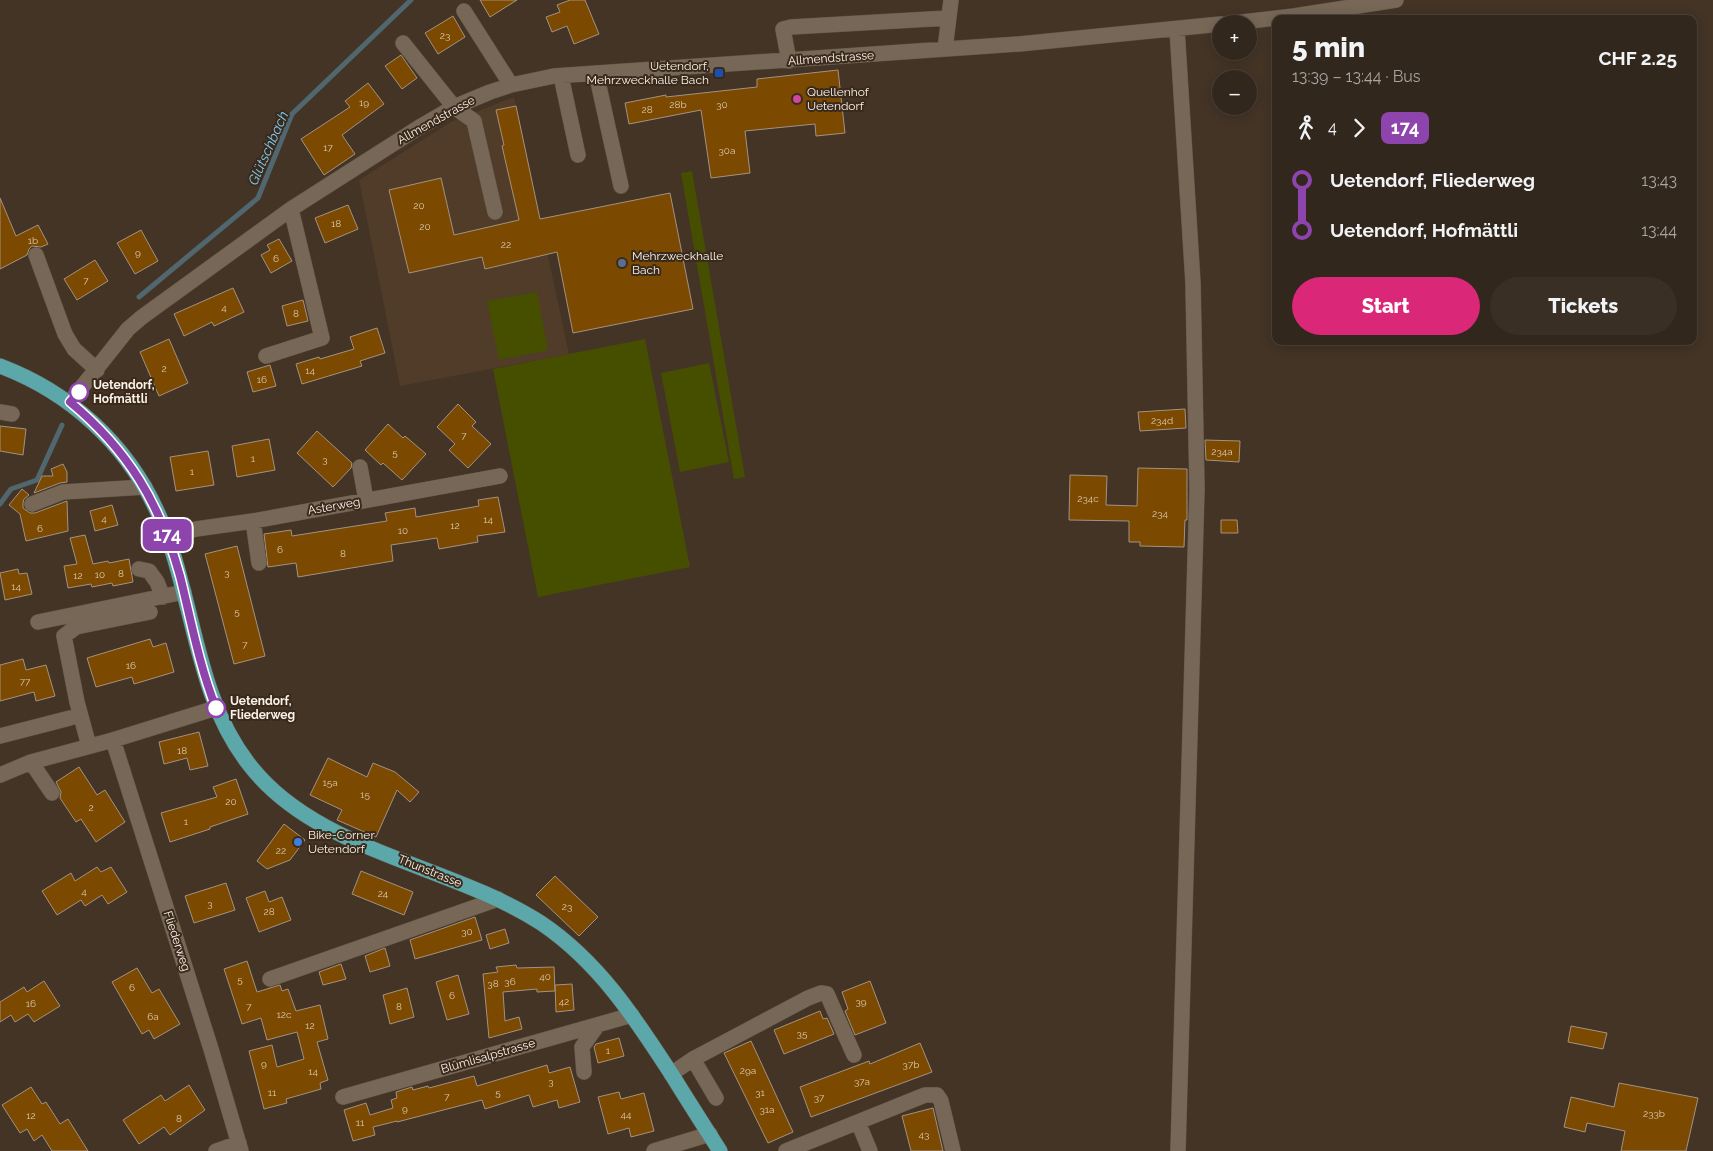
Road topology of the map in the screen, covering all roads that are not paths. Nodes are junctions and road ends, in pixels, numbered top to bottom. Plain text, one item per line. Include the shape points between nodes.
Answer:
1 (951, 0) edge
2 (1396, 0) edge
3 (464, 11) dead end
4 (1300, 15) edge
5 (948, 18) junction
6 (1272, 18) edge
7 (1257, 20) edge
8 (1212, 25) edge
9 (1177, 29) junction
10 (403, 44) dead end
11 (945, 49) junction
12 (790, 61) junction
13 (596, 73) junction
14 (561, 76) junction
15 (511, 84) junction
16 (454, 107) junction
17 (578, 155) dead end
18 (620, 186) dead end
19 (291, 209) junction
20 (495, 212) dead end
21 (36, 255) dead end
22 (266, 356) dead end
23 (0, 366) edge
24 (96, 370) junction
25 (70, 402) junction
26 (360, 467) dead end
27 (500, 476) dead end
28 (145, 487) junction
29 (366, 500) junction
30 (32, 504) dead end
31 (253, 521) junction
32 (168, 537) junction
33 (259, 563) dead end
34 (139, 569) dead end
35 (184, 592) junction
36 (163, 597) junction
37 (150, 612) dead end
38 (38, 622) dead end
39 (216, 708) junction
40 (70, 718) dead end
41 (0, 736) edge
42 (113, 740) junction
43 (89, 746) junction
44 (31, 762) junction
45 (0, 776) edge
46 (52, 793) dead end
47 (498, 900) junction
48 (270, 979) dead end
49 (821, 994) junction
50 (632, 1015) junction
51 (597, 1026) junction
52 (835, 1033) dead end
53 (854, 1055) dead end
54 (693, 1059) junction
55 (584, 1072) dead end
56 (670, 1074) junction
57 (343, 1097) dead end
58 (716, 1098) dead end
59 (858, 1122) junction
60 (710, 1134) junction
61 (240, 1147) edge
62 (216, 1151) edge
63 (654, 1151) edge
64 (720, 1151) edge
65 (786, 1151) edge
66 (870, 1151) edge
67 (953, 1151) edge
68 (1178, 1151) edge

1 - 5 street
2 - 4 street, Allmendstrasse
3 - 15 street
5 - 11 street
5 - 12 street via 783,29
6 - 7 street, Allmendstrasse
8 - 9 street, Allmendstrasse
9 - 11 street, Allmendstrasse
9 - 68 street via 1193,283 1197,489
10 - 16 street
11 - 12 street, Allmendstrasse
12 - 13 street, Allmendstrasse
13 - 14 street, Allmendstrasse
13 - 18 street
14 - 15 street, Allmendstrasse
14 - 17 street
15 - 16 street, Allmendstrasse
16 - 19 street, Allmendstrasse
16 - 20 street via 474,121
19 - 22 street via 322,338
19 - 24 street, Allmendstrasse via 142,317 128,329
21 - 24 street via 65,334 74,349
23 - 25 main road, Thunstrasse
24 - 25 street, Allmendstrasse
25 - 28 main road, Thunstrasse via 109,438
26 - 29 street
27 - 29 street, Asterweg
28 - 30 street via 63,492
28 - 32 main road, Thunstrasse
29 - 31 street, Asterweg
31 - 32 street, Asterweg via 196,529
31 - 33 street
32 - 35 main road, Thunstrasse
34 - 36 street via 149,570
35 - 36 street
35 - 39 main road, Thunstrasse via 203,672
36 - 38 street
37 - 43 street via 76,627 64,636
39 - 42 street
39 - 47 main road, Thunstrasse via 248,764 291,806 352,838
40 - 41 street
42 - 43 street
42 - 61 street, Fliederweg
43 - 44 street
44 - 45 street
44 - 46 street
47 - 48 street
47 - 50 main road, Thunstrasse via 540,922 576,950
49 - 52 street
49 - 53 street via 827,994
49 - 54 street
50 - 51 street, Blümlisalpstrasse
50 - 56 main road, Thunstrasse
51 - 55 street via 582,1047
51 - 57 street, Blümlisalpstrasse
54 - 56 street
54 - 58 street
56 - 60 main road, Thunstrasse
59 - 65 street
59 - 66 street
59 - 67 street via 925,1095 937,1095
60 - 63 street
60 - 64 main road, Thunstrasse
61 - 62 street, Fliederweg

